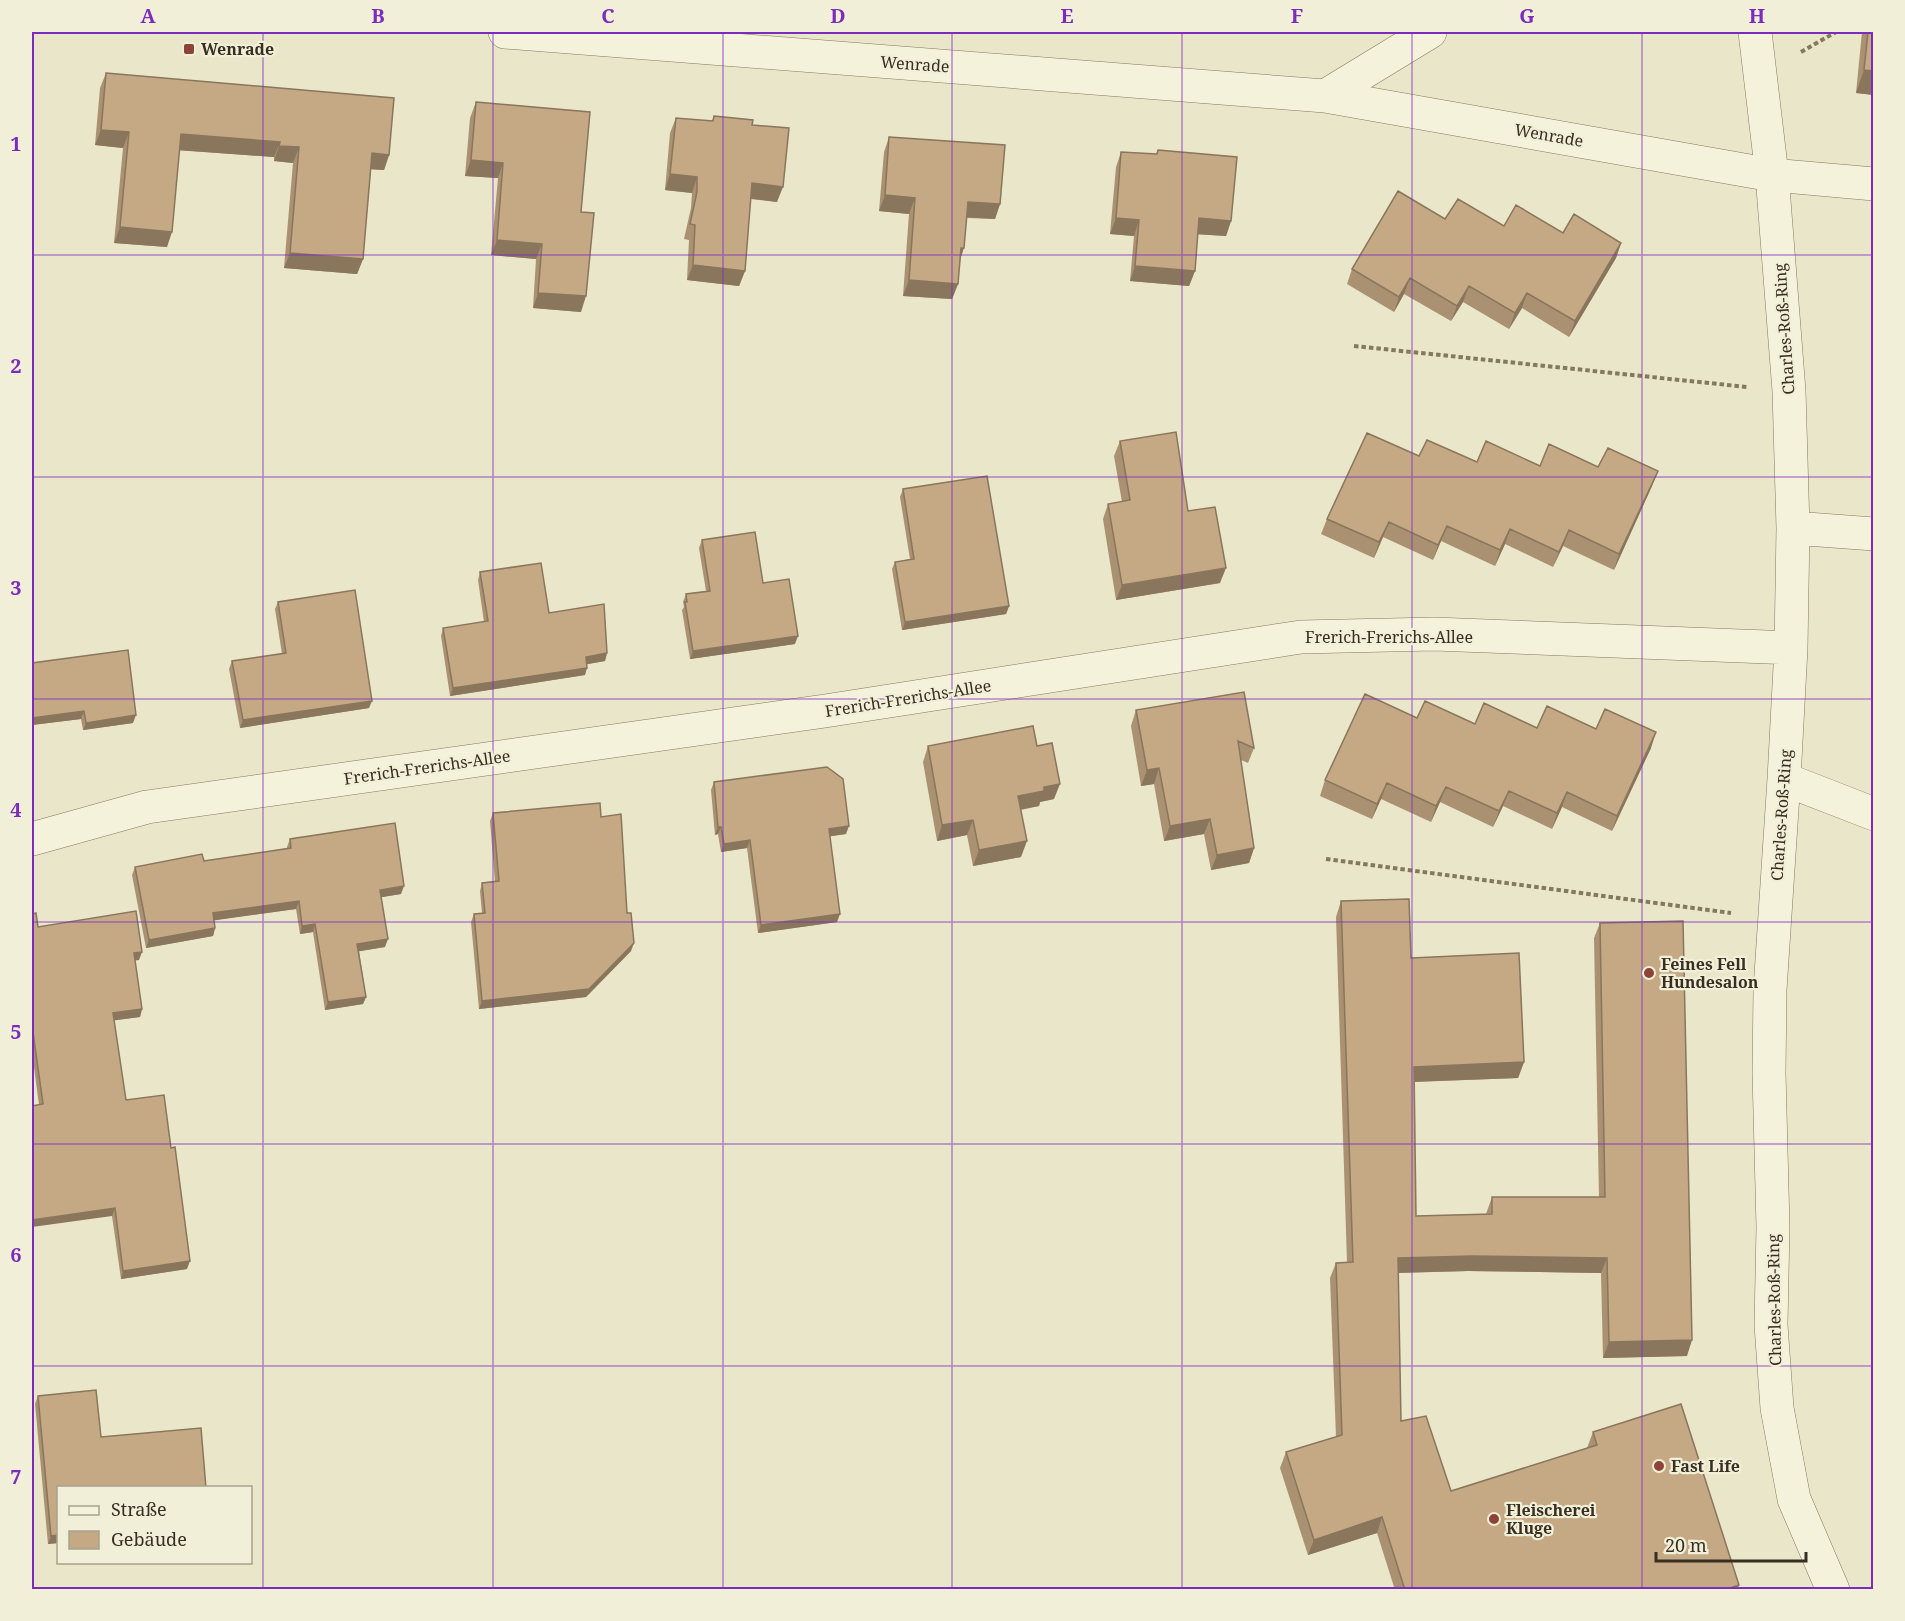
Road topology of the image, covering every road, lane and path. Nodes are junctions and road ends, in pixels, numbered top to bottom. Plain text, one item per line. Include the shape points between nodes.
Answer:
1 (505, 32) edge
2 (1431, 32) edge
3 (1755, 32) edge
4 (583, 35) edge
5 (1325, 96) junction
6 (1772, 175) junction
7 (1874, 184) edge
8 (1354, 346) dead end
9 (1789, 392) junction
10 (1793, 528) junction
11 (1874, 534) edge
12 (1791, 648) junction
13 (1784, 779) junction
14 (1874, 814) edge
15 (32, 839) edge
16 (1326, 859) dead end
17 (1774, 918) junction
18 (1833, 1590) edge

1 - 4 street, Wenrade
2 - 5 street
3 - 6 street, Charles-Roß-Ring
4 - 5 street, Wenrade
5 - 6 street, Wenrade
6 - 7 street, Wenrade
6 - 9 street, Charles-Roß-Ring
8 - 9 path
9 - 10 street, Charles-Roß-Ring
10 - 11 street
10 - 12 street, Charles-Roß-Ring
12 - 13 street, Charles-Roß-Ring
12 - 15 street, Frerich-Frerichs-Allee via 1434,634 1301,637 825,711 147,807
13 - 14 street
13 - 17 street, Charles-Roß-Ring
16 - 17 path
17 - 18 street, Charles-Roß-Ring via 1769,1073 1772,1325 1777,1408 1794,1499

